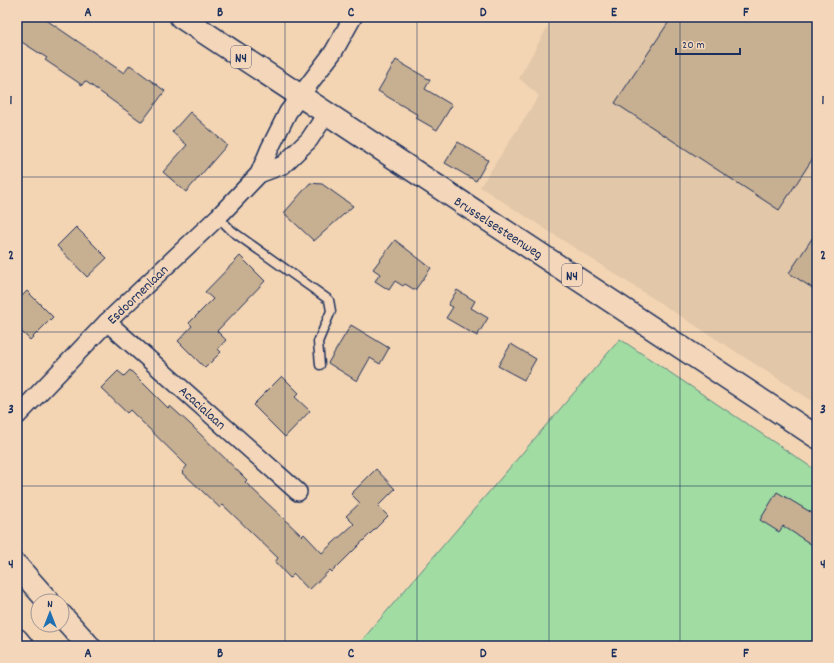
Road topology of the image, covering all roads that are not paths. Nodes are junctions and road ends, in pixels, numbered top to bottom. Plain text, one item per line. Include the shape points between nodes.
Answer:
1 (181, 17) edge
2 (353, 17) edge
3 (301, 96) junction
4 (327, 113) junction
5 (259, 174) junction
6 (218, 217) junction
7 (107, 322) junction
8 (320, 365) dead end
9 (17, 416) edge
10 (817, 437) edge
11 (298, 492) dead end
12 (17, 566) edge
13 (41, 593) edge
14 (70, 625) edge
15 (17, 640) edge
16 (22, 646) edge
17 (89, 646) edge

1 - 3 main road, Brusselsesteenweg / N4
2 - 3 street, Esdoornenlaan via 334,51
3 - 4 main road, Brusselsesteenweg / N4
3 - 5 street, Esdoornenlaan via 288,112
4 - 5 street, Esdoornenlaan via 309,140 283,165
4 - 10 main road, Brusselsesteenweg / N4
5 - 6 street, Esdoornenlaan
6 - 7 street, Esdoornenlaan
6 - 8 lane via 232,231 329,300 331,311 318,342
7 - 9 street, Esdoornenlaan
7 - 11 street, Acacialaan
12 - 13 main road
14 - 17 main road
15 - 16 main road

